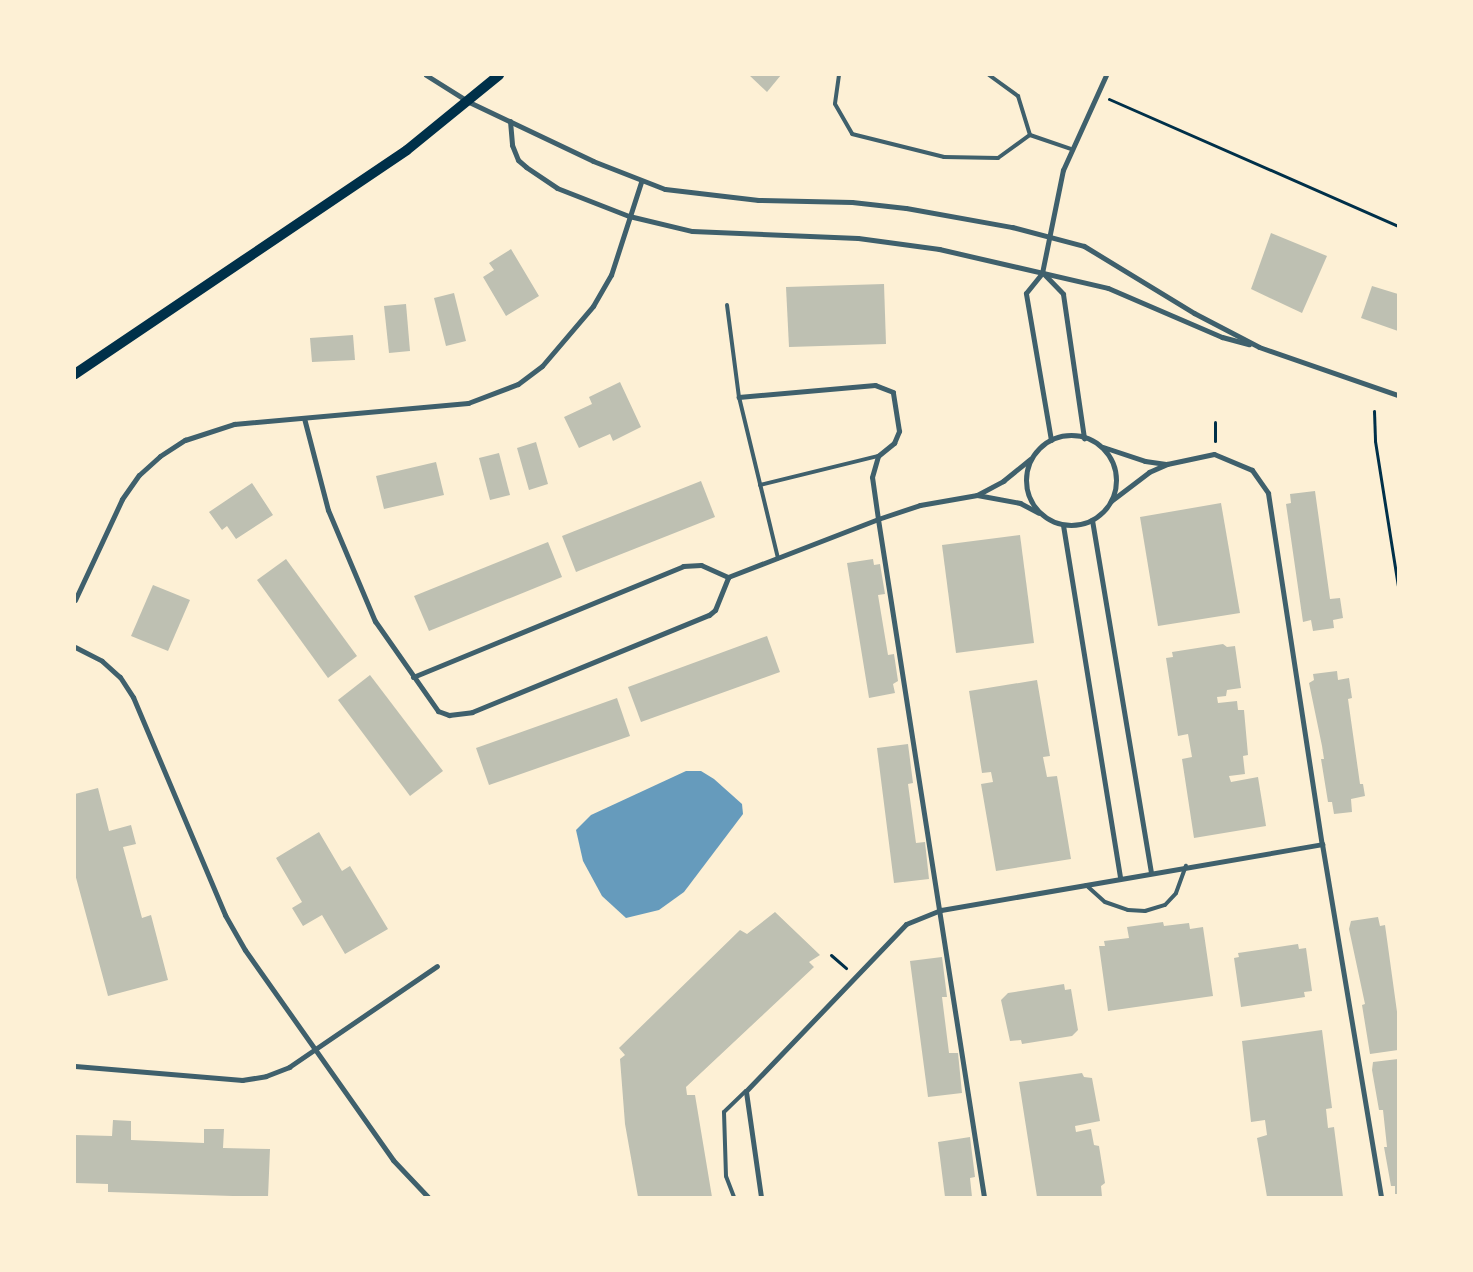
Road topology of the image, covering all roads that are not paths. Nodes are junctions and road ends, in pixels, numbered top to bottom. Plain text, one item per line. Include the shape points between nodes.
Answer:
1 (426, 75) edge
2 (500, 75) edge
3 (839, 75) edge
4 (989, 75) edge
5 (1106, 75) edge
6 (469, 102) junction
7 (510, 121) junction
8 (1030, 135) junction
9 (1071, 149) junction
10 (641, 182) junction
11 (630, 216) junction
12 (1048, 237) junction
13 (1042, 273) junction
14 (727, 305) dead end
15 (1259, 347) junction
16 (75, 374) edge
17 (1398, 395) edge
18 (739, 397) junction
19 (304, 418) junction
20 (1084, 438) junction
21 (1051, 440) junction
22 (1098, 445) junction
23 (1034, 455) junction
24 (878, 456) junction
25 (1167, 464) junction
26 (760, 485) junction
27 (976, 495) junction
28 (1111, 501) junction
29 (1039, 513) junction
30 (878, 519) junction
31 (1092, 520) junction
32 (1063, 525) junction
33 (778, 558) junction
34 (728, 577) junction
35 (75, 600) edge
36 (75, 647) edge
37 (413, 677) junction
38 (1322, 844) junction
39 (1186, 866) junction
40 (1151, 872) junction
41 (1120, 878) junction
42 (1084, 883) junction
43 (941, 910) junction
44 (437, 966) dead end
45 (314, 1050) junction
46 (75, 1066) edge
47 (746, 1091) junction
48 (428, 1197) edge
49 (734, 1197) edge
50 (761, 1197) edge
51 (984, 1197) edge
52 (1381, 1197) edge

1 - 6 street
2 - 6 main road
3 - 8 lane via 835,104 852,134 944,157 998,158
4 - 8 lane via 1018,96
5 - 9 street
6 - 7 street
6 - 16 main road via 391,161
7 - 10 street
7 - 11 street via 512,145 518,160 526,167 557,188
8 - 9 lane
9 - 12 street via 1056,195
10 - 11 street
10 - 12 street via 711,196 852,202 906,208
11 - 13 street via 692,231 858,238 939,249
11 - 19 street via 611,275 593,306 542,366 518,384 468,402
12 - 13 street
12 - 15 street via 1084,246 1194,313
13 - 15 street via 1108,288 1222,337
13 - 20 street via 1063,294
13 - 21 street via 1026,293
14 - 18 lane
15 - 17 street
18 - 24 street via 875,385 886,387 893,392 896,402 899,431 894,443
18 - 26 lane
19 - 35 street via 234,424 206,431 160,456 139,475 122,499
19 - 37 street via 313,461 341,544 375,621
20 - 21 street via 1062,436
20 - 22 street
21 - 23 street
22 - 25 street via 1120,454
22 - 28 street via 1112,461 1116,475
23 - 27 street via 1003,481
23 - 29 street via 1025,477 1026,492
24 - 26 lane
24 - 30 street via 872,477
25 - 28 street via 1127,485
25 - 38 street via 1214,454 1252,470 1268,493
26 - 33 lane
27 - 29 street via 1020,503
27 - 30 street via 920,505
28 - 31 street
29 - 32 street
30 - 33 street
30 - 43 street
31 - 32 street via 1086,524
31 - 40 street
32 - 41 street
33 - 34 street
34 - 37 street via 701,565 683,566
34 - 37 street via 715,610 708,615 472,712 449,715 438,711
36 - 45 street via 102,661 120,677 133,697 225,915 245,950
38 - 39 street
38 - 52 street
39 - 40 street
39 - 42 lane via 1176,893 1164,905 1145,911 1128,910 1105,902
40 - 41 street
41 - 42 street
42 - 43 street
43 - 47 street via 906,924
43 - 51 street
44 - 45 street
45 - 46 street via 266,1076 242,1080
45 - 48 street via 393,1160
47 - 49 lane via 724,1112 722,1131 726,1176
47 - 50 street

